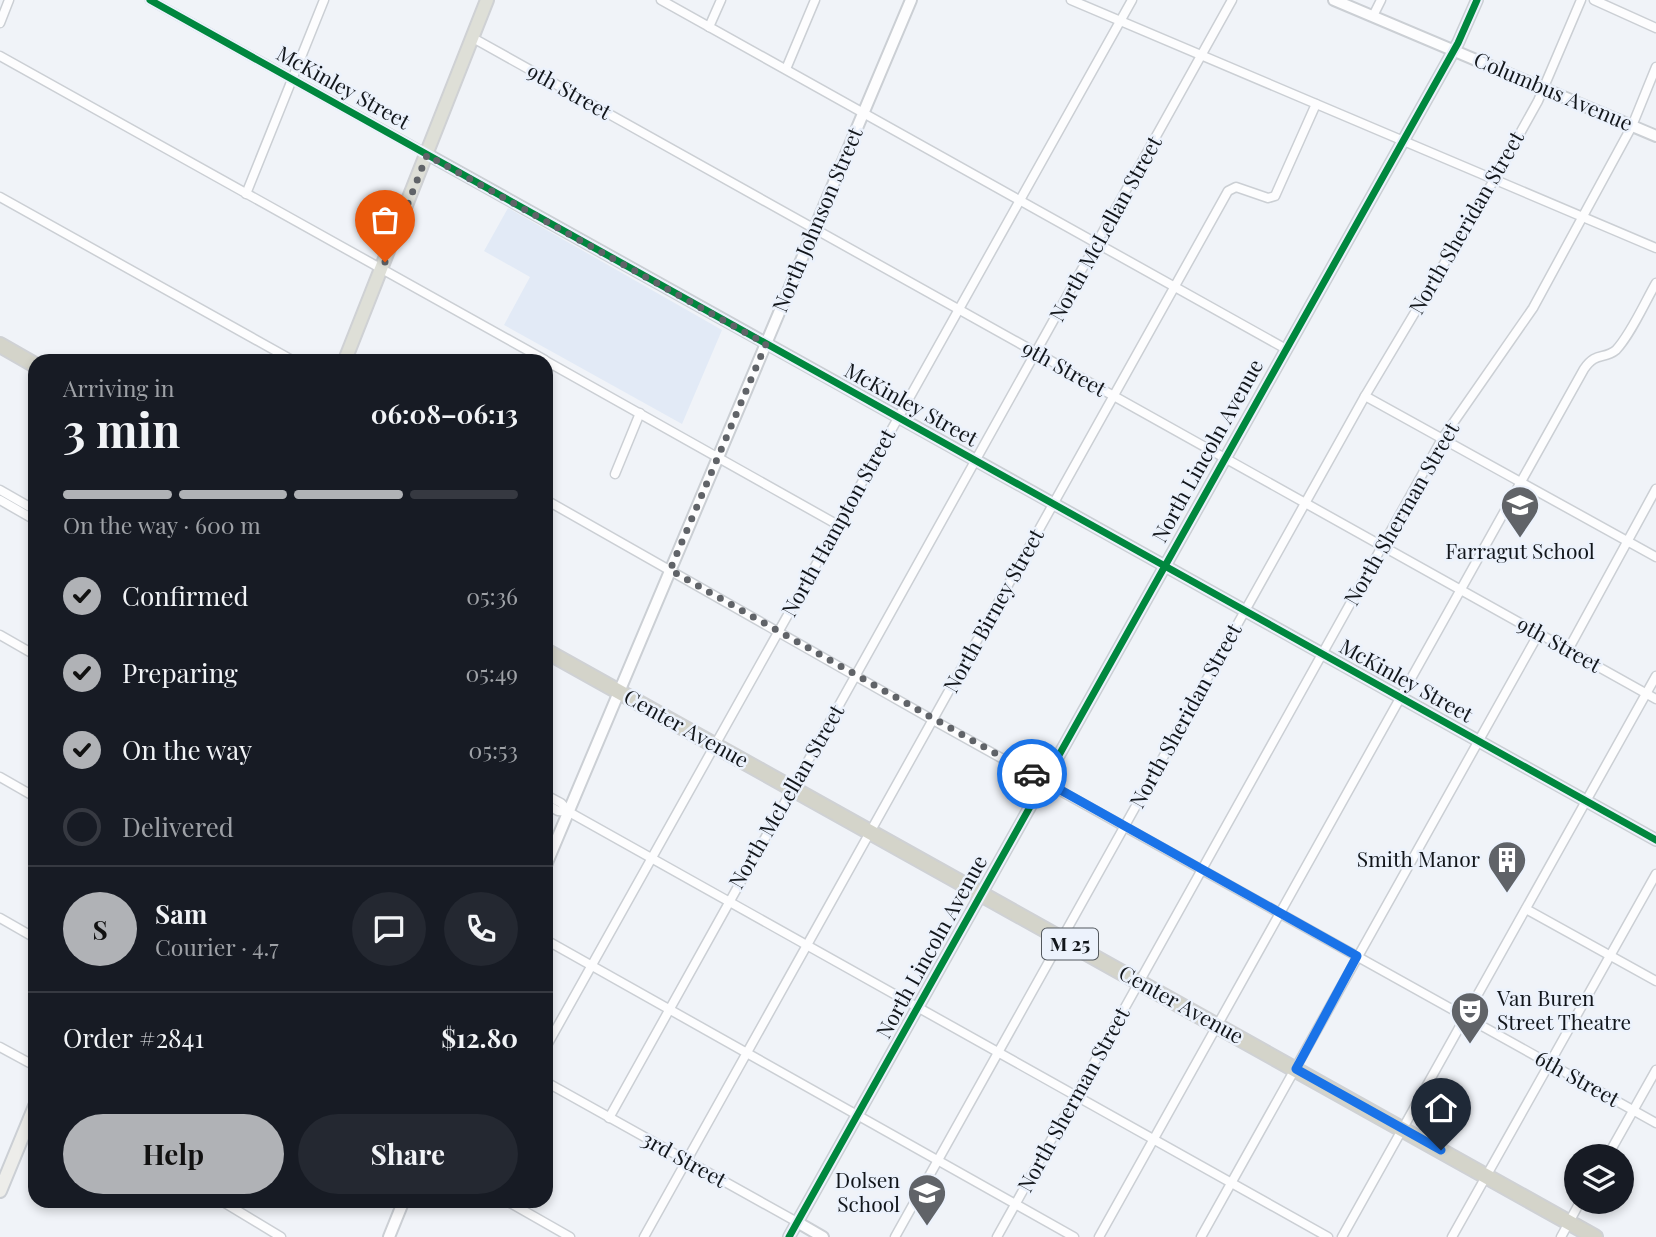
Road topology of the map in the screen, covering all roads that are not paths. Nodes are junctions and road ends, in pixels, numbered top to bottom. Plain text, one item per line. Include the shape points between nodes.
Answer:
1 (9, 0) edge
2 (150, 0) edge
3 (324, 0) edge
4 (487, 0) edge
5 (661, 0) edge
6 (721, 0) edge
7 (815, 0) edge
8 (911, 0) edge
9 (1071, 0) edge
10 (1132, 0) edge
11 (1232, 0) edge
12 (1334, 0) edge
13 (1381, 0) edge
14 (1477, 0) edge
15 (1581, 0) edge
16 (1594, 0) edge
17 (1373, 16) junction
18 (1120, 21) junction
19 (0, 23) edge
20 (709, 27) junction
21 (1656, 27) edge
22 (473, 38) junction
23 (1453, 50) junction
24 (0, 55) edge
25 (1201, 56) junction
26 (1656, 67) edge
27 (786, 69) junction
28 (292, 80) junction
29 (1545, 89) junction
30 (1316, 104) junction
31 (863, 113) junction
32 (1632, 126) junction
33 (1656, 136) edge
34 (1402, 140) junction
35 (427, 155) junction
36 (1494, 180) junction
37 (246, 194) junction
38 (0, 197) edge
39 (1020, 201) junction
40 (1583, 217) junction
41 (815, 230) junction
42 (1098, 244) junction
43 (1656, 248) edge
44 (382, 271) junction
45 (1656, 283) edge
46 (1175, 288) junction
47 (958, 310) junction
48 (766, 344) junction
49 (0, 345) edge
50 (1286, 349) junction
51 (281, 354) edge
52 (347, 354) edge
53 (532, 354) edge
54 (1036, 354) junction
55 (28, 361) edge
56 (553, 365) edge
57 (1365, 396) junction
58 (1113, 397) junction
59 (640, 413) junction
60 (898, 418) junction
61 (1442, 439) junction
62 (718, 456) junction
63 (1224, 458) junction
64 (975, 460) junction
65 (615, 474) dead end
66 (1521, 482) junction
67 (1656, 489) edge
68 (0, 490) edge
69 (0, 500) edge
70 (1305, 503) junction
71 (553, 504) edge
72 (1053, 505) junction
73 (28, 506) edge
74 (28, 516) edge
75 (838, 525) junction
76 (1628, 542) junction
77 (1383, 547) junction
78 (1656, 557) edge
79 (1164, 566) junction
80 (670, 570) junction
81 (1460, 590) junction
82 (1245, 611) junction
83 (778, 632) junction
84 (1539, 634) junction
85 (0, 635) edge
86 (1568, 650) junction
87 (28, 651) edge
88 (553, 654) edge
89 (1322, 654) junction
90 (855, 676) junction
91 (1656, 676) edge
92 (619, 691) junction
93 (1646, 693) junction
94 (1401, 698) junction
95 (1656, 699) edge
96 (933, 720) junction
97 (1478, 741) junction
98 (714, 745) junction
99 (0, 777) edge
100 (1045, 781) junction
101 (792, 788) junction
102 (28, 793) edge
103 (553, 798) edge
104 (1586, 801) junction
105 (553, 808) edge
106 (569, 812) junction
107 (1125, 827) junction
108 (870, 832) junction
109 (1656, 840) edge
110 (553, 849) edge
111 (651, 858) junction
112 (1202, 869) junction
113 (1656, 873) edge
114 (981, 895) junction
115 (728, 901) junction
116 (1526, 909) junction
117 (1280, 914) junction
118 (0, 918) edge
119 (28, 934) edge
120 (1062, 939) junction
121 (553, 944) edge
122 (807, 945) junction
123 (1357, 956) junction
124 (1610, 956) junction
125 (591, 966) junction
126 (1656, 981) edge
127 (1139, 983) junction
128 (668, 1008) junction
129 (918, 1008) junction
130 (1466, 1017) junction
131 (1218, 1025) junction
132 (553, 1034) edge
133 (0, 1047) edge
134 (746, 1052) junction
135 (998, 1054) junction
136 (28, 1062) edge
137 (1549, 1064) junction
138 (1296, 1069) junction
139 (1656, 1070) edge
140 (553, 1086) edge
141 (1076, 1097) junction
142 (1634, 1111) junction
143 (857, 1116) junction
144 (609, 1118) junction
145 (28, 1123) edge
146 (1656, 1123) edge
147 (1402, 1129) junction
148 (1153, 1139) junction
149 (1615, 1144) edge
150 (686, 1161) junction
151 (938, 1161) junction
152 (1486, 1175) junction
153 (1231, 1183) junction
154 (0, 1191) edge
155 (1015, 1204) junction
156 (233, 1208) edge
157 (401, 1208) edge
158 (519, 1208) edge
159 (1573, 1214) edge
160 (797, 1222) junction
161 (1569, 1222) junction
162 (281, 1237) edge
163 (389, 1237) edge
164 (570, 1237) edge
165 (644, 1237) edge
166 (789, 1237) edge
167 (823, 1237) edge
168 (895, 1237) edge
169 (997, 1237) edge
170 (1074, 1237) edge
171 (1100, 1237) edge
172 (1201, 1237) edge
173 (1328, 1237) edge
174 (1342, 1237) edge
175 (1452, 1237) edge
176 (1561, 1237) edge
177 (1595, 1237) edge

1 - 19 street
2 - 28 street, McKinley Street
3 - 28 street
4 - 22 main road
5 - 20 street
6 - 20 street
7 - 27 street
8 - 31 street, North Johnson Street
9 - 18 street
10 - 18 street, North Hampton Street
11 - 25 street, North McLellan Street
12 - 17 street, Columbus Avenue
13 - 17 street
14 - 23 street, North Lincoln Avenue
15 - 29 street, North Sheridan Street
16 - 21 street
17 - 23 street, Columbus Avenue
18 - 25 street
18 - 39 street, North Hampton Street
20 - 27 street
22 - 35 main road
22 - 41 street, 9th Street
23 - 29 street, Columbus Avenue
23 - 34 street, North Lincoln Avenue
24 - 37 street
25 - 30 street
25 - 42 street, North McLellan Street
26 - 32 street, North Sherman Street
27 - 31 street
28 - 35 street, McKinley Street
28 - 37 street
29 - 32 street, Columbus Avenue
29 - 36 street, North Sheridan Street
30 - 34 street
30 - 46 street, North Birney Street via 1275,196 1268,198 1236,187 1227,191
31 - 39 street
31 - 41 street, North Johnson Street
32 - 33 street, Columbus Avenue
32 - 40 street, North Sherman Street
34 - 36 street
34 - 50 street, North Lincoln Avenue
35 - 44 main road
35 - 48 street, McKinley Street
36 - 40 street
36 - 57 street, North Sheridan Street
37 - 44 street
38 - 51 street
39 - 42 street
39 - 47 street, North Hampton Street
40 - 43 street
40 - 61 street, North Sherman Street via 1533,308
41 - 47 street, 9th Street
41 - 48 street, North Johnson Street
42 - 46 street
42 - 54 street, North McLellan Street
44 - 52 main road
44 - 53 street
45 - 66 street via 1620,344 1611,354 1589,362
46 - 50 street
46 - 58 street, North Birney Street
47 - 54 street, 9th Street
47 - 60 street, North Hampton Street
48 - 60 street, McKinley Street
48 - 62 street, North Johnson Street
49 - 55 highway
50 - 63 street, North Lincoln Avenue
54 - 58 street, 9th Street
54 - 64 street, North McLellan Street
56 - 59 street
57 - 61 street
57 - 70 street, North Sheridan Street
58 - 63 street, 9th Street
58 - 72 street, North Birney Street
59 - 62 street
59 - 65 street
60 - 64 street, McKinley Street
60 - 75 street, North Hampton Street
61 - 66 street
61 - 77 street, North Sherman Street
62 - 75 street
62 - 80 street, North Johnson Street
63 - 70 street, 9th Street
63 - 79 street, North Lincoln Avenue
64 - 72 street, McKinley Street
64 - 90 street, North McLellan Street
66 - 76 street
66 - 81 street
67 - 76 street
68 - 73 street
69 - 74 street
70 - 77 street, 9th Street
70 - 82 street, North Sheridan Street
71 - 80 street, 6th Street
72 - 79 street, McKinley Street
72 - 96 street, North Birney Street
75 - 83 street, North Hampton Street
76 - 78 street
76 - 86 street
77 - 81 street, 9th Street
77 - 89 street, North Sherman Street
79 - 82 street, McKinley Street
79 - 100 street, North Lincoln Avenue
80 - 83 street, 6th Street
80 - 92 street, North Johnson Street
81 - 84 street, 9th Street
81 - 94 street
82 - 89 street, McKinley Street
82 - 107 street, North Sheridan Street
83 - 90 street, 6th Street
83 - 98 street, North Hampton Street
84 - 86 street, 9th Street
84 - 97 street
85 - 87 street
86 - 93 street, 9th Street
88 - 92 highway, Center Avenue / M 25
89 - 94 street, McKinley Street
89 - 112 street, North Sherman Street
90 - 96 street, 6th Street
90 - 101 street, North McLellan Street
91 - 93 street
92 - 98 highway, Center Avenue / M 25
92 - 106 street, North Johnson Street
93 - 95 street, 9th Street
93 - 104 street
94 - 97 street, McKinley Street
94 - 117 street
96 - 100 street, 6th Street
96 - 108 street, North Birney Street
97 - 104 street, McKinley Street
97 - 123 street
98 - 101 highway, Center Avenue / M 25
98 - 111 street, North Hampton Street
99 - 102 street
100 - 107 street, 6th Street
100 - 114 street, North Lincoln Avenue
101 - 108 highway, Center Avenue / M 25
101 - 115 street, North McLellan Street
103 - 106 street
104 - 109 street, McKinley Street
104 - 116 street
105 - 106 street
106 - 110 street, North Johnson Street
106 - 111 street
107 - 112 street, 6th Street
107 - 120 street, North Sheridan Street
108 - 114 highway, Center Avenue / M 25
108 - 122 street, North Birney Street
111 - 115 street
111 - 125 street, North Hampton Street
112 - 117 street, 6th Street
112 - 127 street, North Sherman Street
113 - 124 street
114 - 120 highway, Center Avenue / M 25
114 - 129 street, North Lincoln Avenue
115 - 122 street
115 - 128 street, North McLellan Street
116 - 124 street
116 - 130 street
117 - 123 street, 6th Street
117 - 131 street
118 - 119 street
120 - 127 highway, Center Avenue / M 25
120 - 135 street, North Sheridan Street
121 - 125 street
122 - 129 street
122 - 134 street, North Birney Street
123 - 130 street, 6th Street
123 - 138 street
124 - 126 street
124 - 137 street
125 - 128 street
125 - 132 street, North Hampton Street
127 - 131 highway, Center Avenue / M 25
127 - 141 street, North Sherman Street
128 - 134 street
128 - 144 street, North McLellan Street
129 - 135 street
129 - 143 street, North Lincoln Avenue
130 - 137 street, 6th Street
130 - 147 street
131 - 138 highway, Center Avenue / M 25
131 - 148 street
133 - 136 street
134 - 143 street
134 - 150 street, North Birney Street
135 - 141 street
135 - 151 street, North Sheridan Street
137 - 142 street, 6th Street
137 - 152 street
138 - 147 highway, Center Avenue / M 25
138 - 153 street
139 - 142 street
140 - 144 street, 3rd Street
141 - 148 street
141 - 155 street, North Sherman Street
142 - 146 street, 6th Street
142 - 149 street
143 - 151 street
143 - 160 street, North Lincoln Avenue
144 - 150 street, 3rd Street
145 - 154 main road
147 - 152 highway, Center Avenue / M 25
147 - 174 street
148 - 153 street
148 - 171 street
150 - 160 street, 3rd Street
150 - 165 street, North Birney Street
151 - 155 street
151 - 168 street, North Sheridan Street
152 - 161 highway, Center Avenue / M 25
152 - 175 street
153 - 172 street
153 - 173 street
155 - 169 street, North Sherman Street
155 - 170 street
156 - 162 street
157 - 163 street
158 - 164 street
159 - 161 street
160 - 166 street, North Lincoln Avenue
160 - 167 street, 3rd Street
161 - 176 street
161 - 177 highway, Center Avenue / M 25

